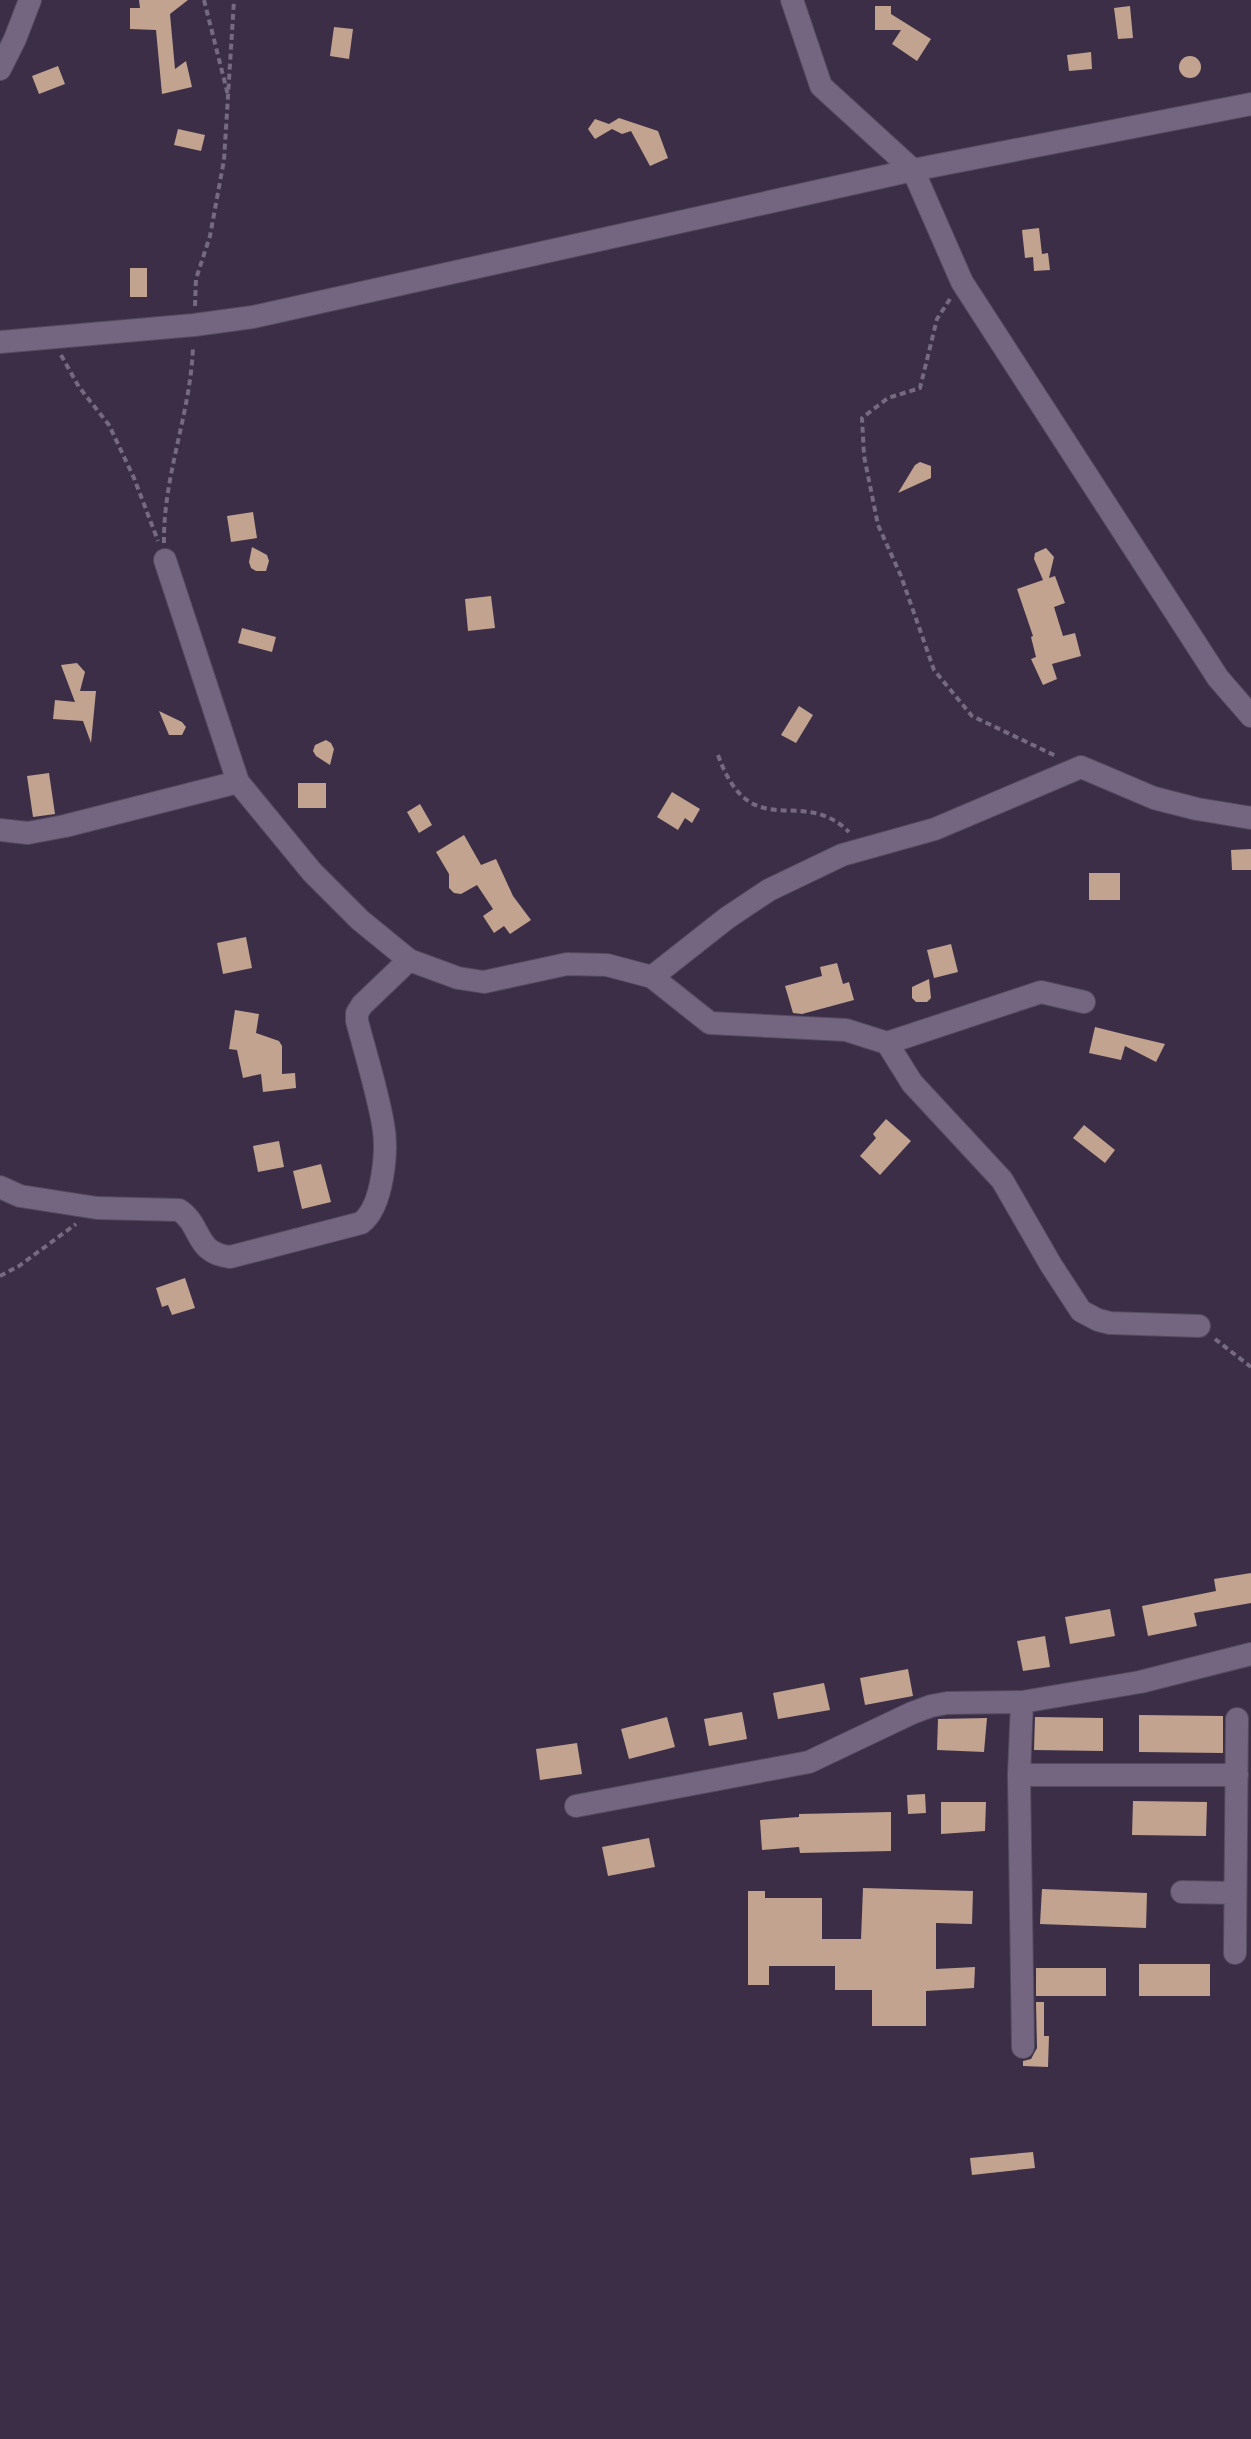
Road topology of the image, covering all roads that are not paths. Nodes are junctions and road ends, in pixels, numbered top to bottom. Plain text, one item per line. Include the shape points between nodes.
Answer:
1 (30, 0) edge
2 (792, 0) edge
3 (0, 69) edge
4 (1251, 104) edge
5 (913, 170) junction
6 (0, 342) edge
7 (165, 560) road end
8 (1251, 716) edge
9 (238, 782) junction
10 (1251, 818) edge
11 (0, 830) edge
12 (409, 960) junction
13 (652, 977) junction
14 (1084, 1002) dead end
15 (887, 1043) junction
16 (0, 1187) edge
17 (1199, 1326) road end
18 (1251, 1654) edge
19 (1022, 1702) junction
20 (1237, 1719) dead end
21 (1019, 1775) junction
22 (1237, 1775) junction
23 (576, 1806) dead end
24 (1182, 1892) dead end
25 (1235, 1893) junction
26 (1235, 1953) dead end
27 (1023, 2047) dead end

1 - 3 street
2 - 5 street via 821,86
4 - 5 street
5 - 6 street via 253,317
5 - 8 street via 962,282 1218,678
7 - 9 street
9 - 11 street via 65,826 28,833
9 - 12 street via 312,872
10 - 13 street via 1154,798 1081,767 935,829 842,855 769,890
12 - 13 street via 484,982 567,964 607,965
12 - 16 street via 357,1013 385,1137 379,1198 361,1223 230,1257 211,1253 179,1210 97,1208 20,1196
13 - 15 street via 710,1023 846,1030
14 - 15 street via 1041,992
15 - 17 street via 912,1083 1002,1180 1081,1311 1110,1323
18 - 19 street via 1140,1682
19 - 21 street
19 - 23 street via 931,1706 809,1762
20 - 22 street
21 - 22 street
21 - 27 street
22 - 25 street
24 - 25 street
25 - 26 street

